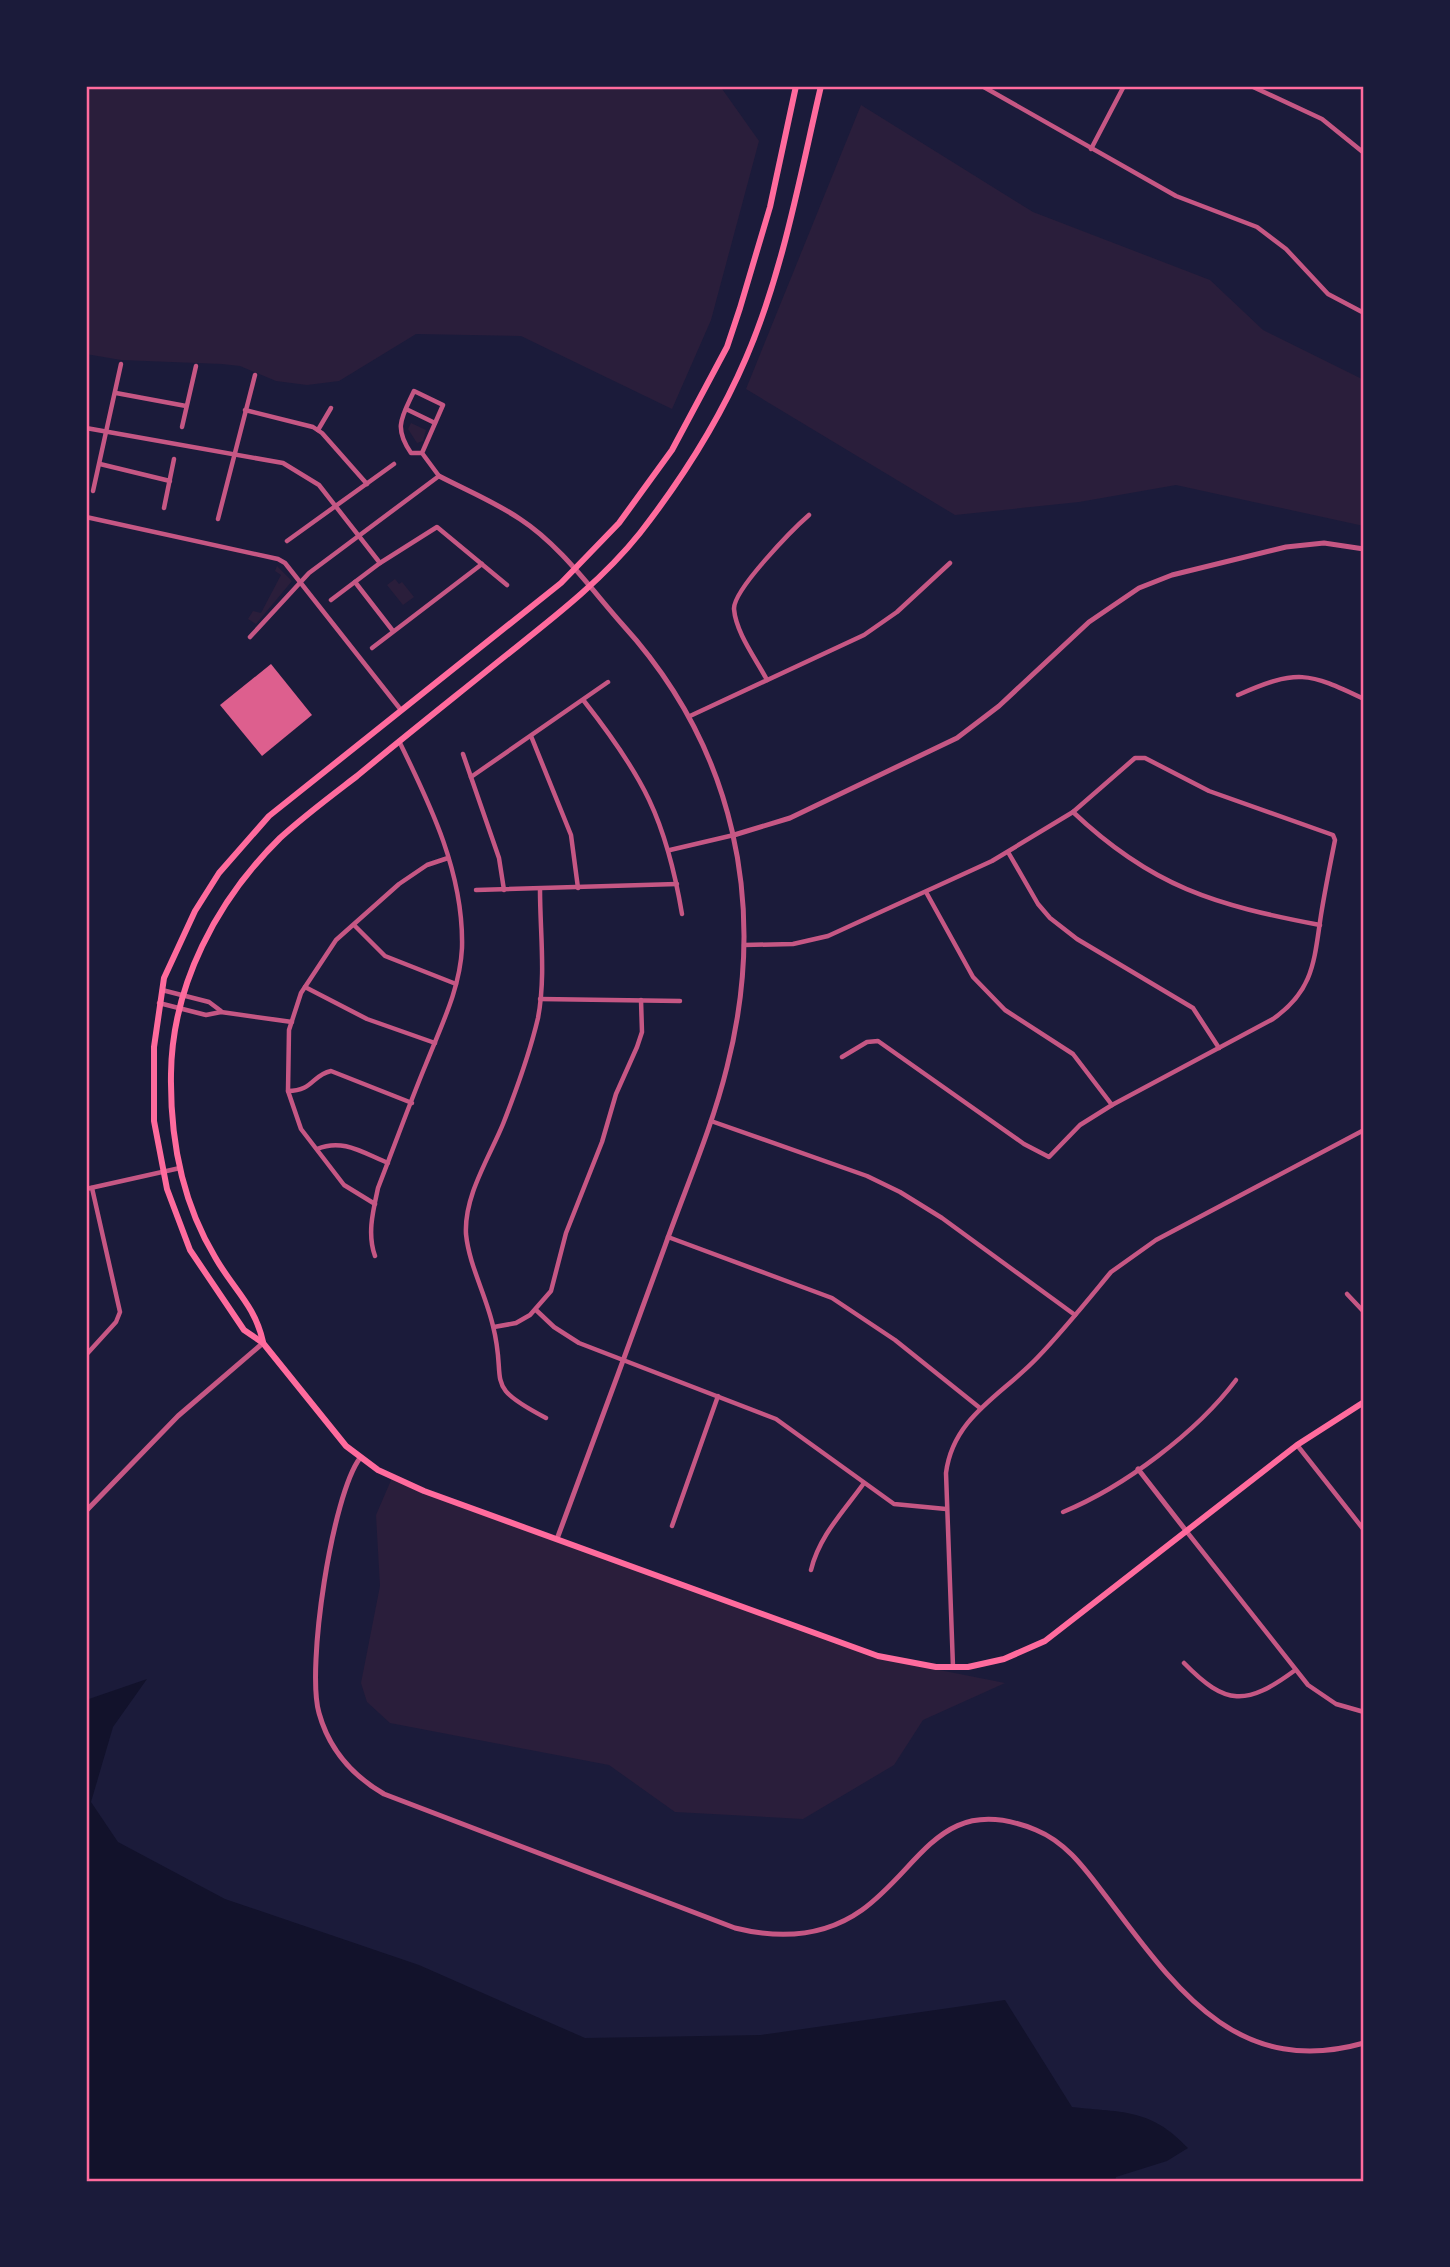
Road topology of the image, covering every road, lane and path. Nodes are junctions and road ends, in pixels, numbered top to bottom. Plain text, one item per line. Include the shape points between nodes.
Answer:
1 (796, 86) edge
2 (821, 86) edge
3 (982, 86) edge
4 (1124, 86) edge
5 (1251, 86) edge
6 (1273, 86) edge
7 (1270, 93) junction
8 (1091, 149) junction
9 (1364, 153) edge
10 (1364, 313) edge
11 (121, 364) dead end
12 (196, 366) dead end
13 (255, 375) dead end
14 (116, 393) junction
15 (186, 406) junction
16 (331, 408) dead end
17 (245, 410) junction
18 (405, 410) junction
19 (435, 423) junction
20 (182, 427) dead end
21 (86, 428) edge
22 (318, 430) junction
23 (107, 433) junction
24 (234, 453) junction
25 (422, 453) junction
26 (174, 459) dead end
27 (100, 464) junction
28 (394, 464) dead end
29 (439, 476) junction
30 (170, 481) junction
31 (367, 484) junction
32 (93, 491) dead end
33 (336, 506) junction
34 (164, 508) dead end
35 (809, 515) dead end
36 (86, 517) edge
37 (218, 519) dead end
38 (358, 536) junction
39 (287, 541) dead end
40 (1364, 549) edge
41 (380, 563) junction
42 (950, 563) dead end
43 (482, 564) junction
44 (574, 569) junction
45 (355, 582) junction
46 (300, 583) junction
47 (507, 585) dead end
48 (590, 586) junction
49 (331, 600) dead end
50 (393, 631) junction
51 (250, 636) dead end
52 (372, 648) dead end
53 (766, 680) junction
54 (608, 682) dead end
55 (1238, 695) dead end
56 (1364, 699) edge
57 (584, 701) junction
58 (401, 710) junction
59 (690, 716) junction
60 (531, 736) junction
61 (399, 741) junction
62 (463, 754) dead end
63 (471, 776) junction
64 (1073, 812) junction
65 (734, 835) junction
66 (670, 850) junction
67 (1008, 852) junction
68 (448, 858) junction
69 (677, 884) junction
70 (578, 888) junction
71 (476, 890) dead end
72 (504, 890) junction
73 (540, 890) junction
74 (926, 892) junction
75 (682, 914) dead end
76 (354, 925) junction
77 (1320, 925) junction
78 (744, 945) junction
79 (456, 984) junction
80 (305, 986) junction
81 (162, 990) junction
82 (183, 995) junction
83 (540, 999) junction
84 (641, 1000) junction
85 (680, 1002) dead end
86 (159, 1003) junction
87 (180, 1008) junction
88 (221, 1012) junction
89 (292, 1022) junction
90 (436, 1043) junction
91 (1219, 1048) junction
92 (842, 1057) dead end
93 (288, 1091) junction
94 (412, 1103) junction
95 (1112, 1105) junction
96 (711, 1121) junction
97 (1364, 1130) edge
98 (316, 1150) junction
99 (388, 1163) junction
100 (180, 1168) junction
101 (163, 1171) junction
102 (89, 1188) edge
103 (375, 1204) junction
104 (668, 1237) junction
105 (375, 1256) dead end
106 (1346, 1294) dead end
107 (537, 1310) junction
108 (1364, 1312) edge
109 (1075, 1315) junction
110 (494, 1327) junction
111 (263, 1343) junction
112 (86, 1354) edge
113 (624, 1361) junction
114 (1236, 1380) dead end
115 (719, 1395) junction
116 (1364, 1402) edge
117 (980, 1408) junction
118 (546, 1418) dead end
119 (1297, 1445) junction
120 (360, 1458) junction
121 (1138, 1469) junction
122 (864, 1483) junction
123 (946, 1509) junction
124 (86, 1511) edge
125 (1063, 1511) dead end
126 (673, 1526) dead end
127 (1364, 1530) edge
128 (1187, 1532) junction
129 (557, 1539) junction
130 (811, 1570) dead end
131 (1184, 1664) dead end
132 (953, 1667) junction
133 (1294, 1671) junction
134 (1364, 1712) edge
135 (1364, 2043) edge

1 - 44 main road via 770,207 727,347 672,450 619,523
2 - 48 main road via 791,215 746,359 690,466 638,536
3 - 8 street
4 - 8 street
5 - 7 street
6 - 7 street
7 - 9 street via 1322,119
8 - 10 street via 1176,196 1256,227 1286,249 1328,294
11 - 14 street
12 - 15 street
13 - 17 street
14 - 15 street
14 - 23 street
15 - 20 street
16 - 22 street
17 - 22 street
17 - 24 street
18 - 19 street
18 - 19 street via 418,391 443,405
18 - 25 street via 399,424 403,441 411,453
19 - 25 street
21 - 23 street
22 - 31 street
23 - 24 street
23 - 27 street
24 - 33 street via 283,463 319,485
24 - 37 street
25 - 29 street
26 - 30 street
27 - 30 street
27 - 32 street
28 - 31 street
29 - 38 street
29 - 44 street via 523,520
30 - 34 street
31 - 33 street
33 - 38 street
33 - 39 street
35 - 53 street via 772,551 734,608
36 - 46 street via 278,559
38 - 41 street
38 - 46 street
40 - 65 street via 1324,543 1286,547 1172,575 1139,588 1089,622 999,706 957,738 777,823
41 - 43 street via 437,527
41 - 45 street
42 - 53 street via 881,625
43 - 47 street
43 - 50 street
44 - 48 street
44 - 58 main road
45 - 49 street
45 - 50 street
46 - 51 street
46 - 58 street
48 - 59 street via 642,646
48 - 61 main road
50 - 52 street
53 - 59 street
54 - 57 street
55 - 56 street via 1283,677 1302,676 1325,680
57 - 60 street
57 - 66 street via 637,772
58 - 81 main road via 268,817 237,852 189,922
59 - 65 street
60 - 63 street
60 - 70 street via 571,835
61 - 68 street via 440,829
61 - 82 main road via 283,835 259,860 205,939
62 - 63 street
63 - 72 street via 499,858
64 - 67 street
64 - 77 street via 1134,861 1194,894
64 - 77 street via 1130,761 1145,758 1209,791 1333,835
65 - 66 street
65 - 78 street via 744,906
66 - 69 street
67 - 74 street
67 - 91 street via 1050,918 1193,1008
68 - 76 street via 427,865 399,884
68 - 79 street via 461,919
69 - 70 street
69 - 75 street
70 - 73 street
71 - 72 street
72 - 73 street
73 - 83 street
74 - 78 street via 828,936 800,944
74 - 95 street via 973,977 1005,1010 1073,1054
76 - 79 street via 385,956
76 - 80 street via 336,940
77 - 91 street via 1311,973 1290,1007
78 - 96 street via 734,1035
79 - 90 street
80 - 89 street
80 - 90 street via 367,1019
81 - 82 street
81 - 86 main road
82 - 87 main road
82 - 88 street via 209,1002
83 - 84 street
83 - 110 street via 538,1019 504,1122 467,1214 468,1247
84 - 85 street
84 - 107 street via 642,1032 637,1047 566,1233 554,1283
86 - 87 street
86 - 101 main road via 153,1079
87 - 88 street via 206,1015
87 - 100 main road via 171,1071
88 - 89 street
89 - 93 street
90 - 94 street
91 - 95 street
92 - 95 street via 867,1042 878,1041 1042,1156 1057,1153 1080,1125
93 - 94 street via 309,1088 331,1071
93 - 98 street via 300,1129
94 - 99 street
96 - 104 street
96 - 109 street via 900,1192
97 - 109 street via 1142,1249 1111,1272
98 - 99 street via 331,1143 344,1144
98 - 103 street via 344,1185
99 - 103 street
100 - 101 street
100 - 111 main road via 205,1241 258,1318
101 - 102 street
101 - 111 main road via 177,1220 204,1275 244,1331
102 - 112 street via 120,1312
103 - 105 street via 371,1245
104 - 113 street
104 - 117 street via 832,1298
106 - 108 street
107 - 110 street via 516,1323
107 - 113 street via 565,1335
109 - 117 street via 1029,1366
110 - 118 street via 503,1389
111 - 120 main road
111 - 124 street via 178,1416
113 - 115 street
113 - 129 street
114 - 121 street via 1211,1411
115 - 122 street via 776,1419
115 - 126 street
116 - 119 main road
117 - 123 street via 951,1449
119 - 127 street
119 - 128 main road
120 - 129 main road via 415,1488
120 - 135 street via 343,1494 327,1570 314,1685 319,1713 336,1751 353,1772 384,1794 735,1928 770,1935 815,1931 862,1910 921,1850 950,1830 978,1821 1023,1825 1052,1838 1079,1861 1168,1978 1210,2016 1275,2047 1314,2050
121 - 125 street via 1087,1502
121 - 128 street
122 - 123 street via 894,1504
122 - 130 street via 824,1536
123 - 132 street
128 - 132 main road via 1045,1641 983,1666
128 - 133 street
129 - 132 main road via 878,1656
131 - 133 street via 1208,1687 1233,1697 1255,1696
133 - 134 street via 1336,1704

